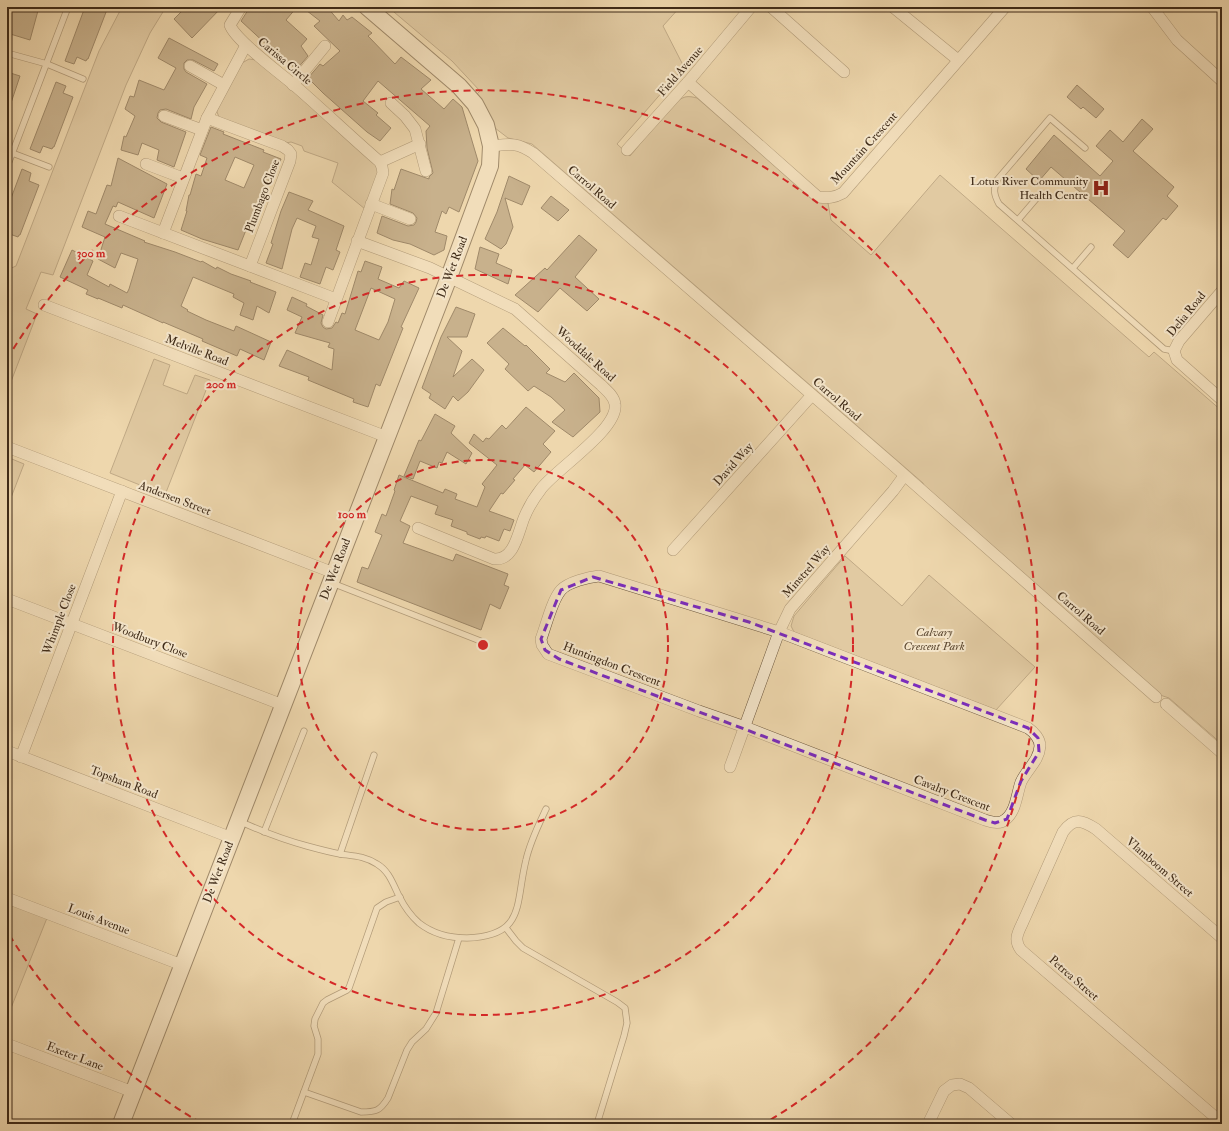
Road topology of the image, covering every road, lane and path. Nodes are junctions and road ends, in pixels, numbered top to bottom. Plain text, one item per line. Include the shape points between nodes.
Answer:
1 (68, 7) edge
2 (241, 7) edge
3 (367, 7) edge
4 (751, 7) edge
5 (771, 7) edge
6 (893, 7) edge
7 (1005, 7) edge
8 (1152, 7) edge
9 (246, 45) junction
10 (325, 46) dead end
11 (7, 53) edge
12 (958, 60) junction
13 (47, 64) junction
14 (190, 66) dead end
15 (844, 72) dead end
16 (83, 78) dead end
17 (1222, 81) edge
18 (688, 82) junction
19 (224, 85) junction
20 (293, 85) junction
21 (391, 104) dead end
22 (164, 116) dead end
23 (207, 118) junction
24 (202, 130) junction
25 (420, 144) junction
26 (491, 146) junction
27 (1085, 148) dead end
28 (628, 150) dead end
29 (10, 152) edge
30 (380, 162) junction
31 (146, 164) dead end
32 (7, 167) edge
33 (49, 167) dead end
34 (426, 171) dead end
35 (183, 178) junction
36 (1036, 199) dead end
37 (371, 204) junction
38 (119, 216) dead end
39 (410, 219) dead end
40 (1018, 220) junction
41 (163, 233) junction
42 (357, 241) junction
43 (1091, 247) dead end
44 (250, 266) junction
45 (1073, 268) junction
46 (449, 277) junction
47 (1222, 291) edge
48 (336, 299) junction
49 (44, 305) dead end
50 (328, 322) dead end
51 (1174, 353) junction
52 (812, 395) junction
53 (1222, 400) edge
54 (386, 437) junction
55 (7, 447) edge
56 (904, 476) junction
57 (122, 491) junction
58 (418, 528) dead end
59 (673, 550) dead end
60 (332, 578) junction
61 (7, 599) edge
62 (72, 624) junction
63 (779, 632) junction
64 (482, 642) dead end
65 (1156, 696) dead end
66 (1166, 704) dead end
67 (283, 705) junction
68 (745, 727) junction
69 (304, 730) dead end
70 (7, 751) edge
71 (1222, 753) edge
72 (374, 755) dead end
73 (22, 757) junction
74 (730, 767) dead end
75 (546, 809) dead end
76 (238, 820) junction
77 (1078, 821) joint
78 (264, 832) junction
79 (232, 838) junction
80 (340, 854) junction
81 (400, 897) junction
82 (7, 898) edge
83 (506, 928) junction
84 (459, 938) junction
85 (1222, 938) edge
86 (182, 965) junction
87 (7, 1044) edge
88 (133, 1092) junction
89 (304, 1092) junction
90 (1222, 1122) edge
91 (121, 1124) edge
92 (292, 1124) edge
93 (597, 1124) edge
94 (928, 1124) edge
95 (1011, 1124) edge

1 - 13 lane
2 - 9 street via 230,25 231,30
3 - 26 street, De Wet Road via 467,94 482,114
4 - 18 street, Field Avenue
5 - 15 street
6 - 12 street
7 - 12 street, Mountain Crescent
8 - 17 street via 1177,40
9 - 19 street, Carissa Circle
9 - 20 street, Carissa Circle
10 - 20 street
11 - 13 lane
12 - 18 street, Mountain Crescent via 843,193 830,198 818,196 810,190
13 - 16 lane
13 - 29 lane
14 - 19 street
18 - 28 street, Field Avenue
19 - 23 street, Carissa Circle
20 - 30 street, Carissa Circle
21 - 25 street via 412,124
22 - 24 street
23 - 24 street, Carissa Circle
23 - 44 street, Plumbago Close via 282,146 291,154
24 - 35 street, Carissa Circle
25 - 30 street
25 - 34 street
26 - 46 street, De Wet Road via 490,166
26 - 52 street, Carrol Road via 518,145 533,153
27 - 40 lane via 1050,118 995,185 995,197
29 - 32 lane
29 - 33 lane
30 - 37 street via 383,173
31 - 35 street
35 - 41 street, Carissa Circle
36 - 40 lane
37 - 39 street
37 - 42 street
38 - 41 street
40 - 45 lane
41 - 44 street
42 - 46 street
42 - 48 street
43 - 45 lane
44 - 48 street
45 - 51 lane via 1164,349
46 - 54 street, De Wet Road
46 - 58 street, Wooddale Road via 523,315 611,395 616,410 607,426 543,486 534,498 506,557 498,559 484,555
47 - 51 street, Delia Road via 1179,341
48 - 50 street
49 - 54 street, Melville Road
51 - 53 street via 1181,364
52 - 56 street, Carrol Road
52 - 59 street, David Way
54 - 60 street, De Wet Road
55 - 57 street, Andersen Street
56 - 63 street, Minstrel Way via 790,609
56 - 65 street, Carrol Road
57 - 60 street, Andersen Street
57 - 62 street, Whimple Close
60 - 64 lane
60 - 67 street, De Wet Road
61 - 62 street, Woodbury Close
62 - 67 street, Woodbury Close
62 - 73 street, Whimple Close
63 - 68 street, Minstrel Way
63 - 68 street, Huntingdon Crescent via 598,576 564,587 552,608 541,639 548,654
63 - 68 street, Cavalry Crescent via 1028,728 1040,744 1036,758 1021,781 1007,819 995,823
66 - 71 street
67 - 76 street, De Wet Road
68 - 74 street, Minstrel Way
69 - 78 lane
70 - 73 street, Topsham Road
72 - 80 lane
73 - 79 street, Topsham Road
75 - 83 lane via 529,848 516,910
76 - 78 lane
76 - 79 street, De Wet Road
77 - 85 street, Vlamboom Street via 1086,822 1096,829
77 - 90 street, Petrea Street via 1063,832 1017,935 1018,945
78 - 80 lane
79 - 86 street, De Wet Road
80 - 81 lane via 360,856 378,865 387,873
81 - 84 lane via 410,913 429,930
81 - 89 lane via 378,908 349,988 328,1000 314,1020 318,1054
82 - 86 street, Louis Avenue
83 - 84 lane via 501,932 476,938
83 - 93 lane via 523,948 625,1008 627,1023 624,1036
84 - 89 lane via 436,1013 407,1050 388,1098 379,1110 361,1112
86 - 88 street, De Wet Road
87 - 88 street, Exeter Lane
88 - 91 street, De Wet Road
89 - 92 lane
94 - 95 street via 944,1091 956,1084 965,1085

